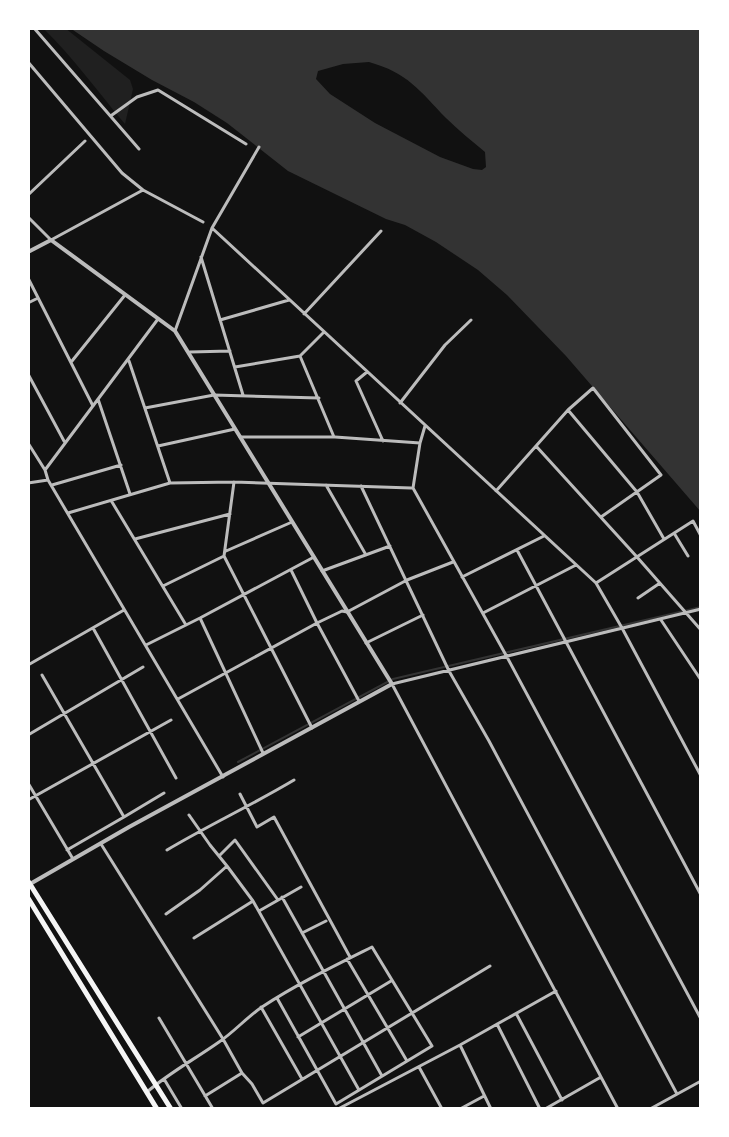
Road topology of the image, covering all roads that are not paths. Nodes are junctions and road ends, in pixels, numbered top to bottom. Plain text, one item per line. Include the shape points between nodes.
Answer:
1 (34, 28) edge
2 (28, 62) edge
3 (110, 116) junction
4 (85, 141) dead end
5 (246, 144) dead end
6 (259, 147) dead end
7 (139, 149) dead end
8 (143, 190) junction
9 (28, 195) edge
10 (28, 217) edge
11 (203, 222) dead end
12 (212, 228) junction
13 (381, 231) dead end
14 (51, 240) junction
15 (28, 252) edge
16 (201, 257) junction
17 (28, 278) edge
18 (125, 295) junction
19 (38, 298) junction
20 (289, 300) junction
21 (28, 303) edge
22 (304, 314) junction
23 (158, 319) junction
24 (220, 320) junction
25 (471, 320) dead end
26 (175, 331) junction
27 (324, 332) junction
28 (230, 351) junction
29 (188, 352) junction
30 (300, 356) junction
31 (129, 359) junction
32 (71, 362) junction
33 (235, 367) junction
34 (367, 372) junction
35 (28, 374) edge
36 (214, 395) junction
37 (243, 396) junction
38 (319, 398) junction
39 (98, 399) junction
40 (400, 403) junction
41 (93, 406) junction
42 (145, 408) junction
43 (568, 410) junction
44 (425, 426) junction
45 (235, 429) junction
46 (240, 437) junction
47 (335, 437) junction
48 (383, 441) junction
49 (28, 443) edge
50 (65, 443) junction
51 (420, 443) junction
52 (158, 446) junction
53 (536, 446) junction
54 (121, 465) junction
55 (45, 470) junction
56 (49, 482) junction
57 (234, 482) junction
58 (28, 483) edge
59 (170, 483) junction
60 (267, 483) junction
61 (326, 485) junction
62 (361, 486) junction
63 (413, 488) junction
64 (496, 491) junction
65 (637, 492) junction
66 (130, 495) junction
67 (111, 500) junction
68 (68, 513) junction
69 (230, 514) junction
70 (601, 517) junction
71 (292, 522) junction
72 (674, 533) junction
73 (544, 536) junction
74 (701, 536) edge
75 (135, 539) junction
76 (664, 539) junction
77 (390, 546) junction
78 (517, 550) junction
79 (225, 554) junction
80 (366, 555) junction
81 (688, 556) dead end
82 (314, 557) junction
83 (637, 557) junction
84 (454, 562) junction
85 (576, 565) junction
86 (291, 570) junction
87 (322, 571) junction
88 (462, 577) junction
89 (407, 580) junction
90 (596, 583) junction
91 (660, 583) junction
92 (163, 586) junction
93 (536, 586) junction
94 (244, 595) junction
95 (638, 598) dead end
96 (701, 609) edge
97 (124, 610) junction
98 (347, 612) junction
99 (686, 612) junction
100 (482, 613) junction
101 (423, 615) junction
102 (200, 618) junction
103 (660, 619) junction
104 (317, 623) junction
105 (186, 625) junction
106 (93, 628) junction
107 (622, 628) junction
108 (701, 630) edge
109 (566, 642) junction
110 (366, 643) junction
111 (146, 645) junction
112 (271, 648) junction
113 (507, 657) junction
114 (28, 665) edge
115 (143, 667) dead end
116 (449, 671) junction
117 (226, 673) junction
118 (42, 675) dead end
119 (121, 680) junction
120 (701, 680) edge
121 (392, 684) junction
122 (178, 699) junction
123 (359, 702) junction
124 (64, 714) junction
125 (171, 720) dead end
126 (310, 725) junction
127 (150, 731) junction
128 (28, 735) edge
129 (262, 751) junction
130 (701, 764) edge
131 (93, 765) junction
132 (696, 767) junction
133 (701, 776) edge
134 (223, 777) junction
135 (176, 778) dead end
136 (294, 780) dead end
137 (28, 783) edge
138 (164, 793) dead end
139 (240, 794) dead end
140 (35, 796) junction
141 (28, 800) edge
142 (246, 807) junction
143 (189, 815) dead end
144 (124, 817) junction
145 (199, 831) junction
146 (101, 844) junction
147 (67, 850) junction
148 (167, 850) dead end
149 (219, 856) junction
150 (73, 859) junction
151 (227, 866) junction
152 (29, 884) edge
153 (301, 887) dead end
154 (701, 895) edge
155 (28, 898) edge
156 (280, 899) junction
157 (253, 901) junction
158 (258, 911) junction
159 (166, 914) dead end
160 (326, 921) dead end
161 (302, 933) junction
162 (194, 938) dead end
163 (349, 958) junction
164 (490, 966) dead end
165 (324, 973) junction
166 (392, 980) junction
167 (300, 986) junction
168 (556, 991) junction
169 (368, 995) junction
170 (277, 998) junction
171 (261, 1007) junction
172 (344, 1009) junction
173 (412, 1013) junction
174 (516, 1013) junction
175 (159, 1018) dead end
176 (701, 1019) edge
177 (321, 1023) junction
178 (497, 1024) junction
179 (388, 1028) junction
180 (298, 1037) junction
181 (223, 1039) junction
182 (363, 1042) junction
183 (460, 1045) junction
184 (340, 1056) junction
185 (407, 1061) junction
186 (187, 1065) junction
187 (418, 1067) junction
188 (317, 1070) junction
189 (242, 1073) junction
190 (382, 1076) junction
191 (601, 1077) junction
192 (164, 1079) junction
193 (302, 1079) junction
194 (701, 1081) edge
195 (156, 1084) junction
196 (359, 1090) junction
197 (147, 1092) junction
198 (677, 1094) junction
199 (205, 1096) junction
200 (484, 1096) junction
201 (562, 1100) junction
202 (157, 1109) edge
203 (171, 1109) edge
204 (182, 1109) edge
205 (213, 1109) edge
206 (338, 1109) edge
207 (442, 1109) edge
208 (460, 1109) edge
209 (491, 1109) edge
210 (543, 1109) edge
211 (618, 1109) edge
212 (650, 1109) edge

1 - 3 street
2 - 8 street via 122,173
3 - 5 street via 158,90
3 - 7 street
4 - 9 street
6 - 12 street
8 - 11 street
8 - 14 street
10 - 14 street
12 - 16 street
12 - 20 street
13 - 22 street
14 - 15 street
14 - 18 street
16 - 24 street
16 - 26 street
17 - 19 street
18 - 23 street
18 - 32 street
19 - 21 street
19 - 32 street
20 - 22 street
20 - 24 street
22 - 27 street
23 - 26 street
23 - 31 street
24 - 28 street
25 - 40 street
26 - 29 street
27 - 30 street
27 - 34 street
28 - 29 street
28 - 33 street
29 - 36 street
30 - 33 street
30 - 38 street
31 - 39 street
31 - 42 street
32 - 41 street
33 - 37 street
34 - 40 street
34 - 48 street via 356,381
35 - 50 street
36 - 37 street
36 - 42 street
36 - 45 street
37 - 38 street
38 - 47 street
39 - 41 street
39 - 54 street
40 - 44 street
41 - 50 street
42 - 52 street
43 - 53 street
43 - 65 street
43 - 65 street via 593,388 661,475
44 - 51 street
44 - 64 street
45 - 46 street
45 - 52 street
46 - 47 street
46 - 60 street
47 - 48 street
48 - 51 street
49 - 55 street
50 - 55 street
51 - 63 street
52 - 59 street
53 - 64 street
53 - 70 street
54 - 56 street
54 - 66 street
55 - 56 street
56 - 58 street
56 - 68 street
57 - 59 street
57 - 60 street
57 - 69 street
59 - 66 street
60 - 61 street
60 - 71 street
61 - 62 street
61 - 80 street
62 - 63 street
62 - 77 street
63 - 84 street
64 - 73 street
65 - 70 street
65 - 76 street
66 - 67 street
67 - 68 street
67 - 75 street
68 - 97 street
69 - 75 street
69 - 79 street
70 - 83 street
71 - 79 street
71 - 82 street
72 - 74 street via 693,521
72 - 76 street
72 - 81 street
73 - 78 street
73 - 85 street
75 - 92 street
76 - 83 street
77 - 80 street
77 - 89 street
78 - 88 street
78 - 93 street
79 - 92 street
79 - 94 street
80 - 87 street
82 - 86 street
82 - 87 street
83 - 90 street
83 - 91 street
84 - 88 street
84 - 89 street
85 - 90 street
85 - 93 street
86 - 94 street
86 - 104 street
87 - 98 street
88 - 100 street
89 - 98 street
89 - 101 street
90 - 107 street
91 - 95 street
91 - 99 street
92 - 105 street
93 - 100 street
93 - 109 street
94 - 102 street
94 - 112 street
96 - 99 street
97 - 106 street
97 - 111 street
98 - 104 street
98 - 110 street
99 - 103 street
99 - 108 street
100 - 113 street
101 - 110 street
101 - 116 street
102 - 105 street
102 - 117 street
103 - 107 street
103 - 120 street
104 - 112 street
104 - 123 street
105 - 111 street
106 - 114 street
106 - 119 street
107 - 109 street
107 - 132 street
109 - 113 street
109 - 154 street
110 - 121 street
111 - 122 street
112 - 117 street
112 - 126 street
113 - 116 street
113 - 176 street
115 - 119 street
116 - 121 street
116 - 198 street
117 - 122 street
117 - 129 street
118 - 124 street
119 - 124 street
119 - 127 street
121 - 123 street
121 - 168 street
122 - 134 street
123 - 126 street
124 - 128 street
124 - 131 street
125 - 127 street
126 - 129 street
127 - 131 street
127 - 135 street
129 - 134 street
130 - 132 street
131 - 140 street
131 - 144 street
132 - 133 street
134 - 146 street
136 - 142 street
137 - 140 street
138 - 144 street
139 - 142 street
140 - 141 street
140 - 147 street
142 - 145 street
142 - 163 street via 257,827 274,817
143 - 145 street
144 - 147 street
145 - 148 street
145 - 149 street
146 - 150 street
146 - 181 street
147 - 150 street
149 - 151 street
149 - 156 street via 235,840
150 - 152 street
151 - 157 street
151 - 159 street
152 - 195 highway
153 - 156 street
155 - 197 highway
156 - 158 street
156 - 161 street
157 - 158 street
157 - 162 street
158 - 167 street
160 - 161 street
161 - 165 street
163 - 165 street
163 - 166 street via 372,947
163 - 169 street
164 - 173 street
165 - 167 street
165 - 172 street
166 - 169 street
166 - 173 street
167 - 170 street
167 - 177 street
168 - 174 street
168 - 191 street
169 - 172 street
169 - 179 street
170 - 171 street
170 - 180 street
171 - 181 street
171 - 193 street
172 - 177 street
172 - 182 street
173 - 179 street
173 - 185 street via 432,1046
174 - 178 street
174 - 201 street
175 - 186 street
177 - 180 street
177 - 184 street
178 - 183 street
178 - 210 street
179 - 182 street
179 - 185 street
180 - 188 street
181 - 186 street
181 - 189 street
182 - 184 street
182 - 190 street
183 - 187 street
183 - 200 street
184 - 188 street
184 - 196 street
185 - 190 street
186 - 192 street
186 - 199 street
187 - 206 street
187 - 207 street
188 - 193 street
188 - 196 street via 336,1104
189 - 193 street via 263,1103
189 - 199 street
190 - 196 street
191 - 201 street
191 - 211 street
192 - 195 street
192 - 204 street
194 - 198 street
195 - 197 street
195 - 203 highway
197 - 202 highway
198 - 212 street
199 - 205 street
200 - 208 street
200 - 209 street
201 - 210 street

